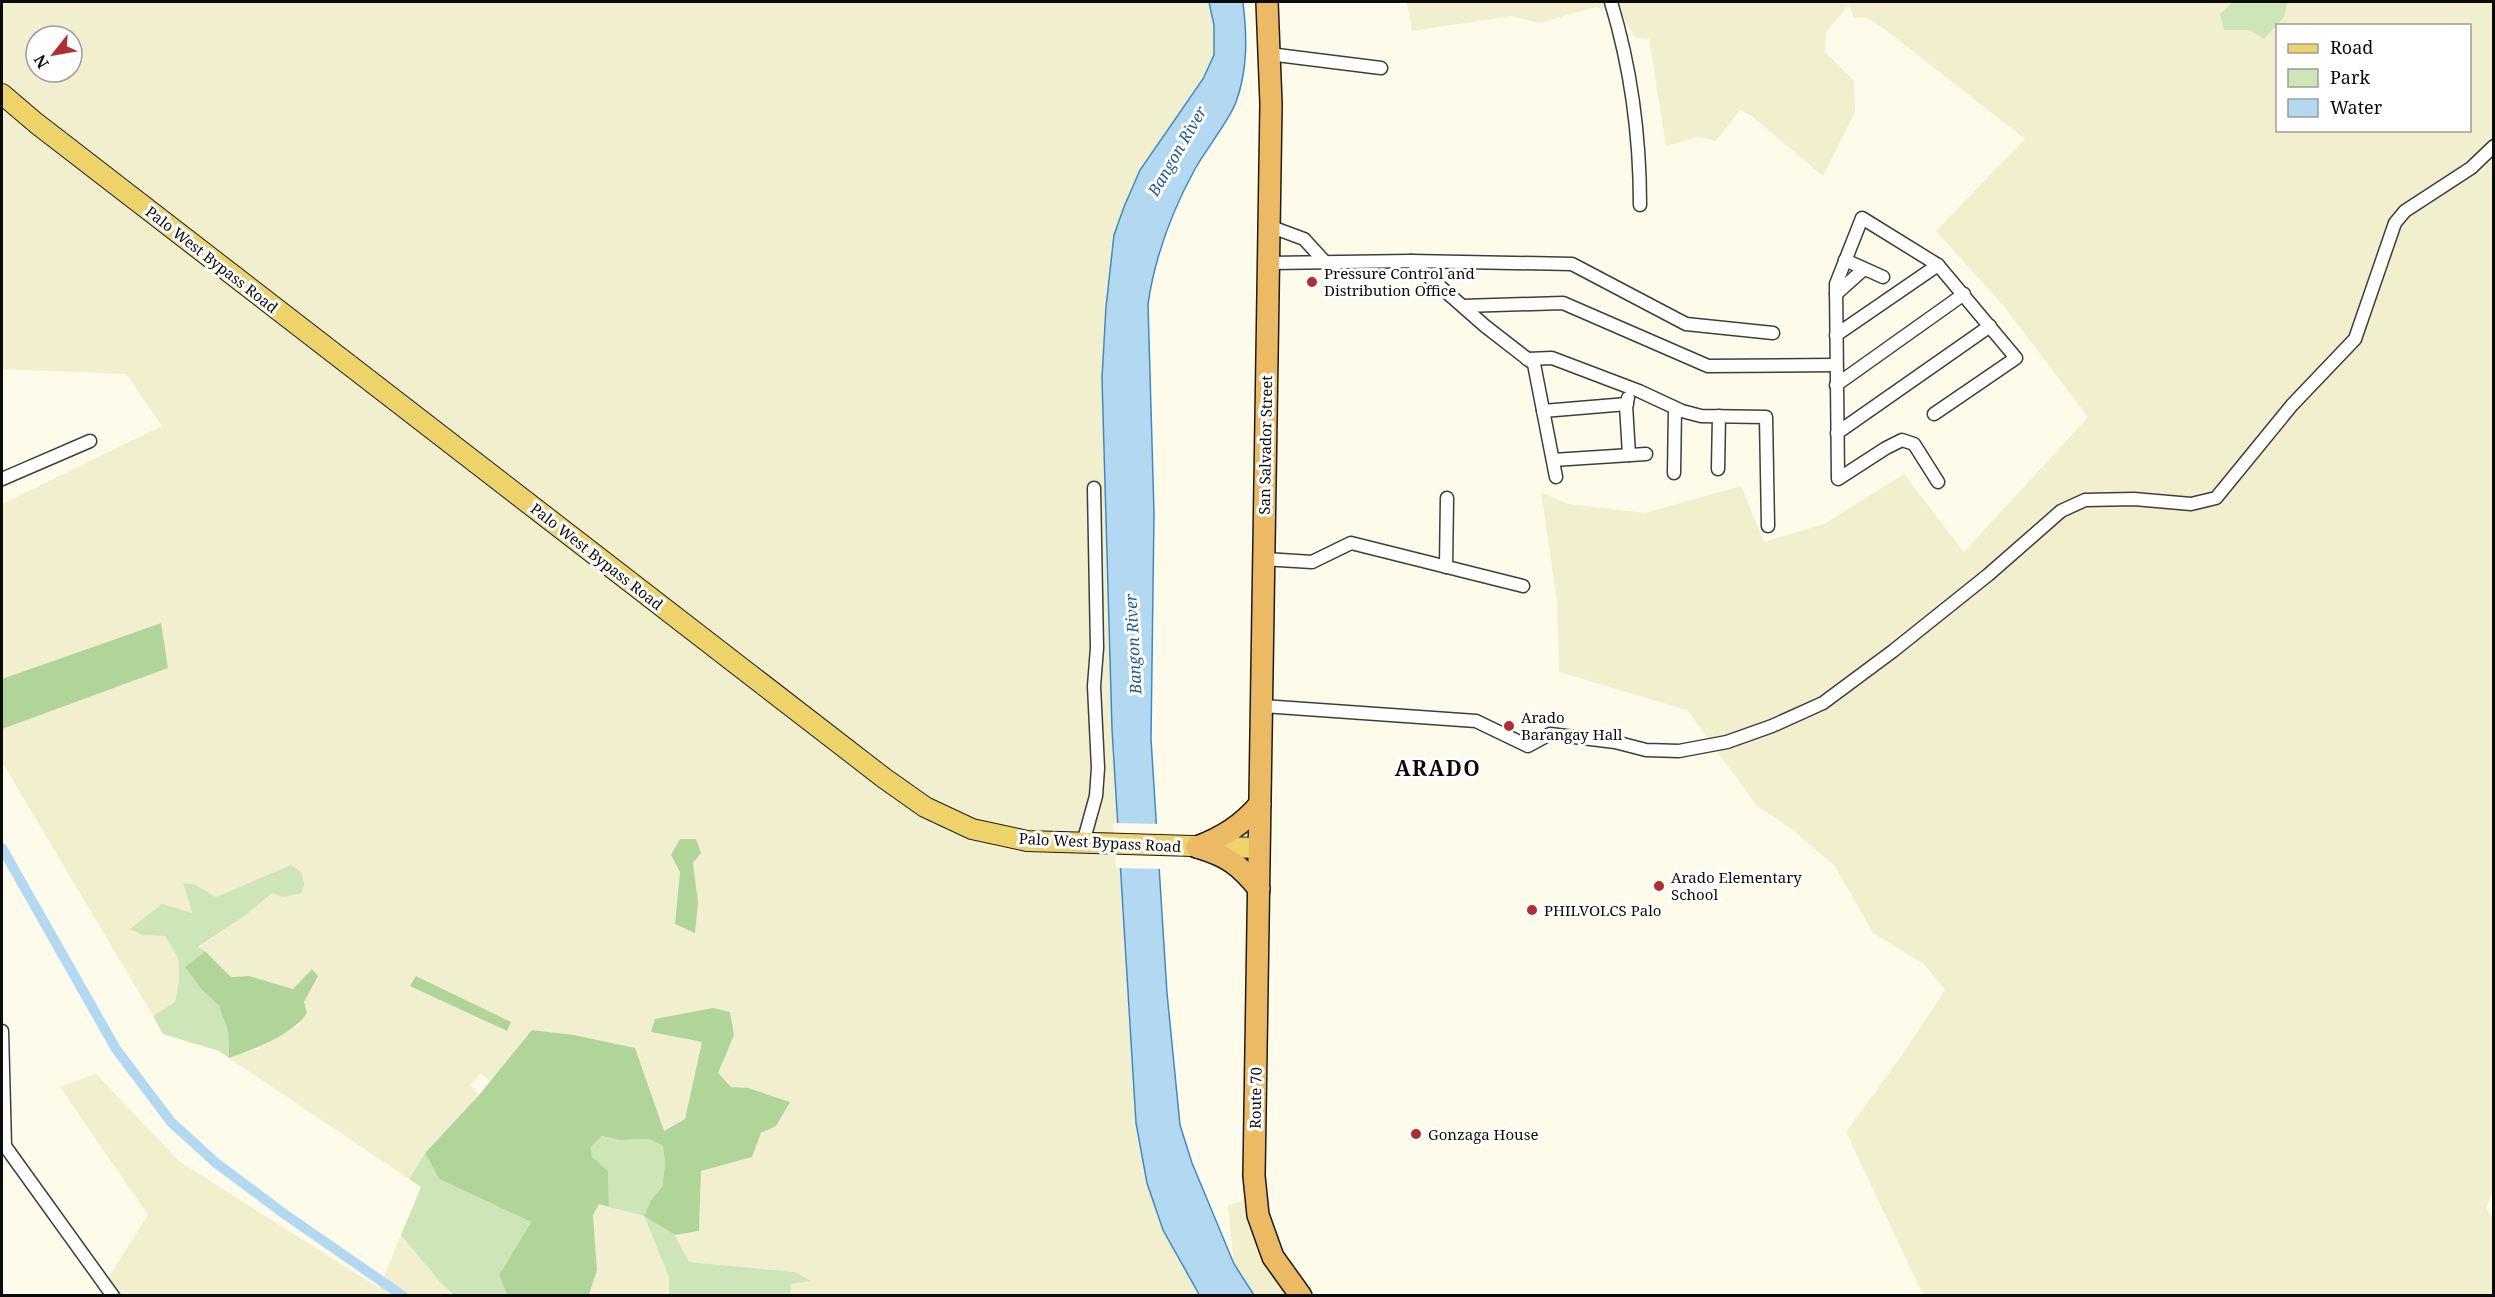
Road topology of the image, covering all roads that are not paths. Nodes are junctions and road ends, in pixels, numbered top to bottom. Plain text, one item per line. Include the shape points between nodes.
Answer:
1 (1267, 2) edge
2 (1611, 2) edge
3 (1269, 54) junction
4 (1381, 68) dead end
5 (2, 94) edge
6 (2493, 146) edge
7 (1640, 205) dead end
8 (1269, 226) junction
9 (1845, 260) junction
10 (1411, 261) junction
11 (1325, 262) junction
12 (1268, 263) junction
13 (1938, 265) junction
14 (1864, 269) junction
15 (1883, 277) dead end
16 (1836, 294) junction
17 (1964, 294) junction
18 (1463, 306) junction
19 (1990, 326) junction
20 (1773, 333) dead end
21 (1836, 335) junction
22 (1527, 359) junction
23 (1836, 365) junction
24 (1836, 385) junction
25 (1631, 388) junction
26 (1627, 404) junction
27 (1675, 408) junction
28 (1543, 411) junction
29 (1934, 414) dead end
30 (1719, 416) junction
31 (1837, 433) junction
32 (90, 441) dead end
33 (1646, 454) dead end
34 (1629, 455) junction
35 (1553, 460) junction
36 (1718, 469) dead end
37 (1674, 473) dead end
38 (1556, 477) dead end
39 (2, 479) edge
40 (1938, 482) dead end
41 (1094, 488) dead end
42 (1447, 498) dead end
43 (1768, 526) dead end
44 (1264, 559) junction
45 (1446, 567) junction
46 (1523, 586) dead end
47 (1262, 706) junction
48 (1260, 804) junction
49 (1087, 843) junction
50 (1188, 847) junction
51 (1259, 848) junction
52 (1258, 889) junction
53 (2, 1031) edge
54 (113, 1296) edge
55 (1301, 1296) edge

1 - 3 highway, San Salvador Street
2 - 7 street via 1634,99
3 - 4 street
3 - 8 highway, San Salvador Street
5 - 49 main road, Palo West Bypass Road via 925,807 972,830 1027,841
6 - 47 street via 2470,168 2405,211 2395,223 2355,339 2292,405 2216,498 2191,504 2085,500 2061,511 1988,575 1823,703 1726,742 1679,751 1646,750 1550,734 1528,746 1476,722
8 - 11 street via 1304,239
8 - 12 highway, San Salvador Street
9 - 13 street via 1862,218
9 - 14 street
9 - 16 street
10 - 11 street
10 - 18 street
10 - 20 street via 1572,264 1686,324
11 - 12 street
12 - 44 highway, San Salvador Street
13 - 17 street
13 - 21 street
14 - 15 street
14 - 16 street
16 - 21 street
17 - 19 street
17 - 24 street
18 - 22 street
18 - 23 street via 1563,303 1708,366
19 - 29 street via 2016,358
19 - 31 street
21 - 23 street
22 - 25 street via 1552,358
22 - 28 street via 1534,364
23 - 24 street
24 - 31 street
25 - 26 street
25 - 27 street
26 - 28 street
26 - 34 street
27 - 30 street via 1701,416
27 - 37 street
28 - 35 street
30 - 36 street
30 - 43 street via 1766,417
31 - 40 street via 1838,479 1902,440 1914,444
32 - 39 street
33 - 34 street
34 - 35 street
35 - 38 street
41 - 49 street via 1098,768
42 - 45 street
44 - 45 street via 1312,562 1351,543
44 - 47 highway, San Salvador Street
45 - 46 street
47 - 48 highway, San Salvador Street
48 - 50 highway via 1220,838
48 - 51 highway, San Salvador Street
49 - 50 main road, Palo West Bypass Road
50 - 51 main road, Palo West Bypass Road
50 - 52 highway via 1221,854 1236,864
51 - 52 highway, San Salvador Street
52 - 55 highway, Route 70 via 1254,1176 1258,1215 1273,1257
53 - 54 street via 5,1146

